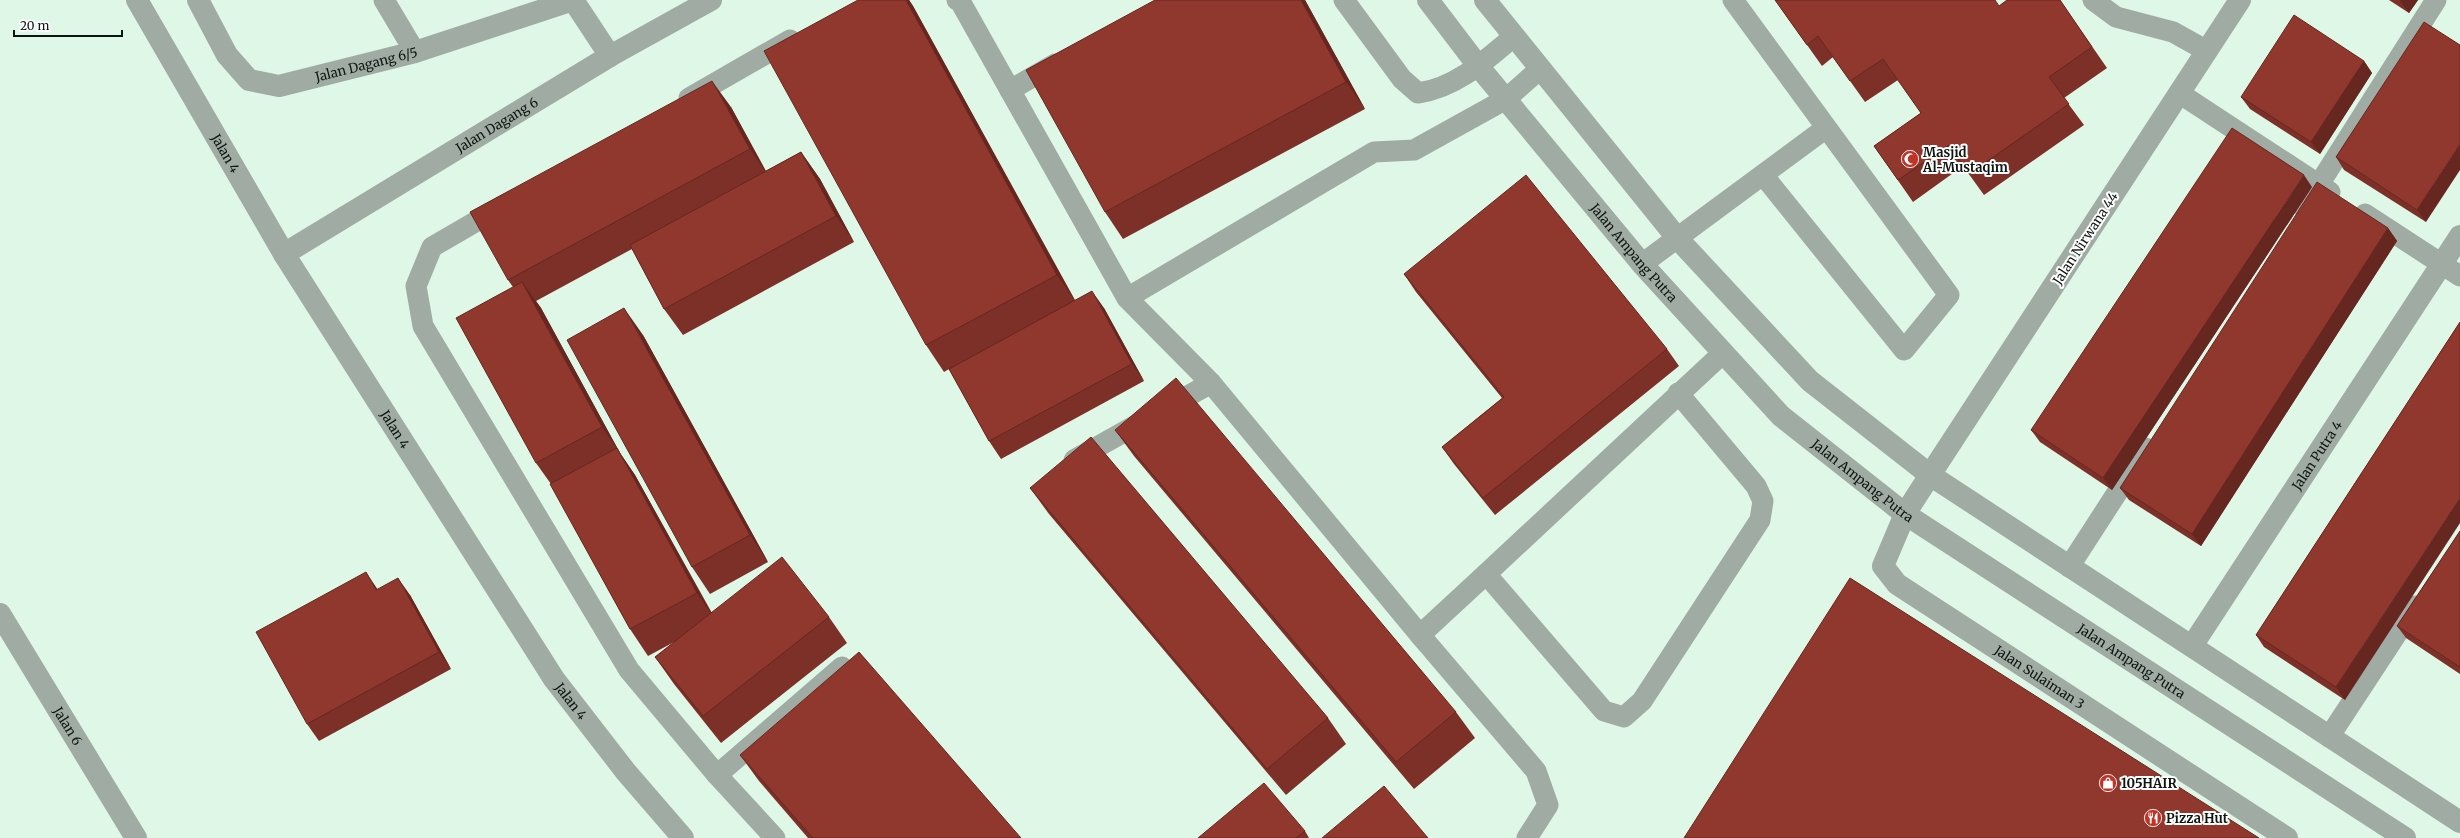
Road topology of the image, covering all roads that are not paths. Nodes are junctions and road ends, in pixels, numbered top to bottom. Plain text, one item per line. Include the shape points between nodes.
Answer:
1 (137, 0) edge
2 (198, 0) edge
3 (384, 0) edge
4 (573, 0) edge
5 (711, 0) edge
6 (959, 0) edge
7 (1344, 0) edge
8 (1428, 0) edge
9 (1485, 0) edge
10 (1733, 0) edge
11 (2094, 0) edge
12 (2240, 0) edge
13 (2436, 0) edge
14 (803, 32) edge
15 (1513, 37) junction
16 (2207, 51) junction
17 (415, 52) junction
18 (1070, 55) edge
19 (610, 56) junction
20 (1478, 67) junction
21 (1540, 69) junction
22 (1010, 90) junction
23 (2179, 93) junction
24 (1506, 98) junction
25 (673, 107) edge
26 (1826, 128) junction
27 (1763, 175) junction
28 (2320, 185) junction
29 (515, 199) edge
30 (2294, 224) edge
31 (2460, 236) edge
32 (1678, 239) junction
33 (284, 254) junction
34 (1642, 264) junction
35 (2442, 264) junction
36 (2460, 276) edge
37 (1127, 298) junction
38 (1723, 353) junction
39 (1211, 383) junction
40 (1678, 393) junction
41 (2159, 430) edge
42 (1059, 469) edge
43 (1930, 475) junction
44 (1905, 514) junction
45 (2069, 566) junction
46 (1486, 574) junction
47 (2426, 589) edge
48 (0, 614) edge
49 (1420, 636) junction
50 (2192, 646) junction
51 (842, 666) edge
52 (2329, 737) junction
53 (717, 775) junction
54 (2460, 822) edge
55 (2460, 835) edge
56 (136, 838) edge
57 (683, 838) edge
58 (775, 838) edge
59 (1527, 838) edge
60 (2287, 838) edge
61 (2405, 838) edge
62 (2459, 838) edge

1 - 33 street, Jalan 4
2 - 17 street, Jalan Dagang 6/5 via 227,55 249,80 279,86
3 - 17 lane
4 - 17 street, Jalan Dagang 6/5
4 - 19 street
5 - 19 street, Jalan Dagang 6
6 - 22 lane
7 - 20 lane via 1402,78 1418,93 1436,91
8 - 20 street, Jalan Ampang Putra
9 - 15 street
10 - 26 lane
11 - 16 lane via 2116,17 2173,32
12 - 16 street, Jalan Nirwana 44
13 - 28 lane
14 - 25 lane
15 - 20 lane
15 - 21 street
16 - 23 street, Jalan Nirwana 44
18 - 22 lane
19 - 33 street, Jalan Dagang 6
20 - 24 street, Jalan Ampang Putra
21 - 24 lane
21 - 32 street
22 - 37 lane
23 - 28 lane
23 - 43 street, Jalan Nirwana 44
24 - 34 street, Jalan Ampang Putra
24 - 37 lane via 1414,150 1374,152
26 - 27 lane
26 - 27 lane via 1949,295 1904,350
27 - 32 lane
28 - 30 lane
28 - 35 lane
29 - 53 lane via 432,246 416,286 423,326 629,670
31 - 35 street, Jalan Putra 4
32 - 34 lane
32 - 43 street via 1810,381
33 - 57 street, Jalan 4 via 554,679 626,772
34 - 38 street, Jalan Ampang Putra
35 - 36 lane
35 - 50 street, Jalan Putra 4
37 - 39 lane
38 - 40 lane
38 - 44 street, Jalan Ampang Putra via 1781,416
39 - 42 lane
39 - 49 lane
40 - 46 lane
40 - 46 lane via 1756,486 1763,501 1760,520 1642,701 1624,717 1604,711
41 - 45 lane
43 - 44 street, Jalan Sulaiman 3
43 - 45 street
44 - 60 street, Jalan Sulaiman 3 via 1883,566 1897,584
44 - 61 street, Jalan Ampang Putra
45 - 50 street
46 - 49 lane
47 - 52 lane
48 - 56 street, Jalan 6
49 - 59 lane via 1536,771 1548,805
50 - 52 street
51 - 53 lane
52 - 54 street
53 - 58 lane
55 - 62 street

